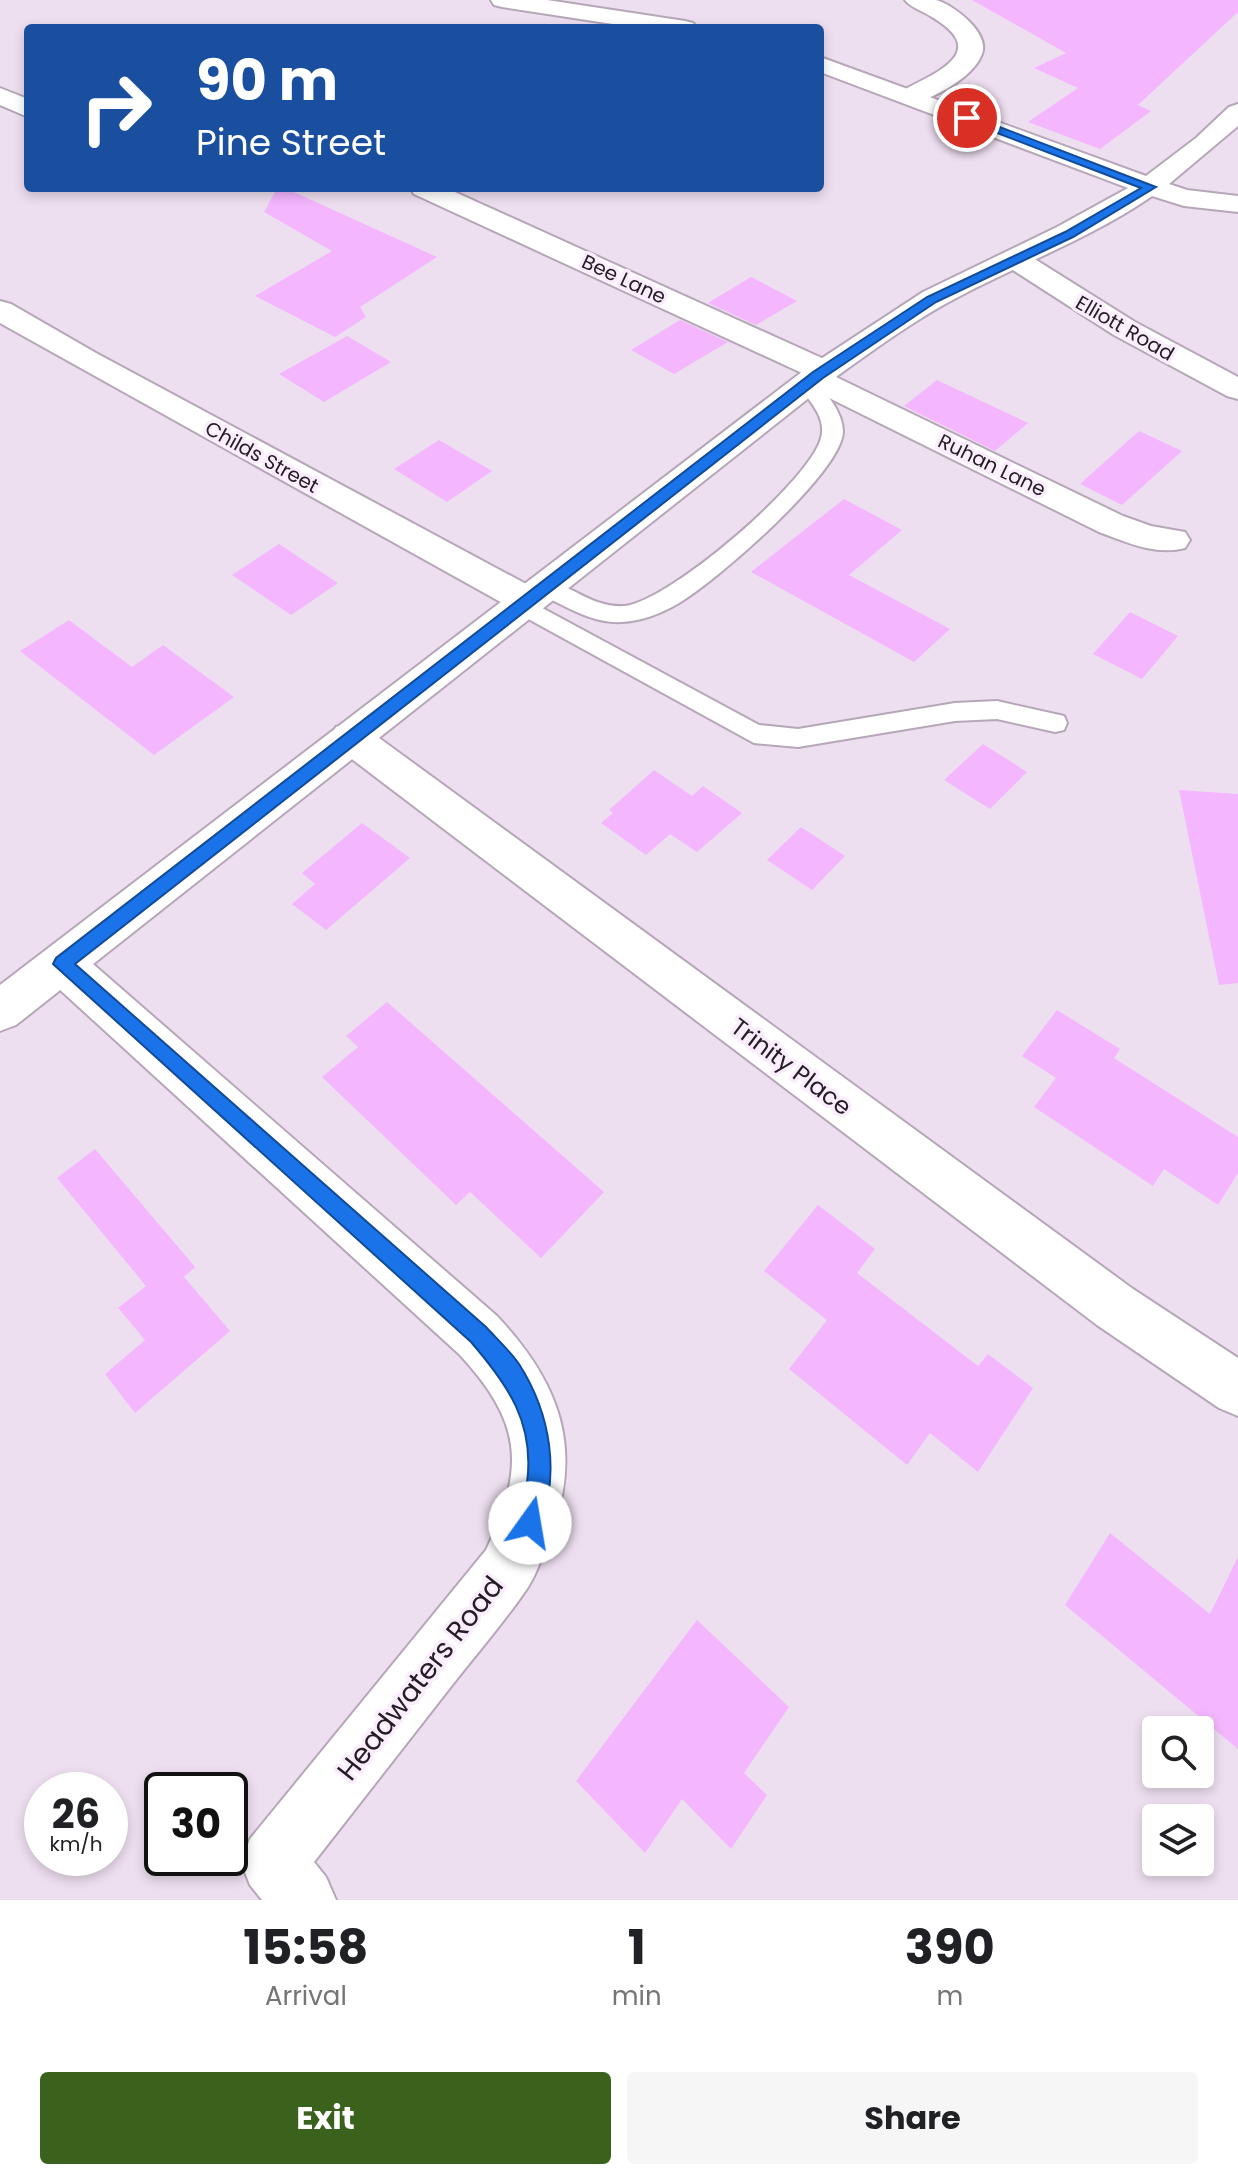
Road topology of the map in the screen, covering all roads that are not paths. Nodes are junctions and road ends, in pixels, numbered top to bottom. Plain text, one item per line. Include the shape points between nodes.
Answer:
1 (502, 0) edge
2 (916, 0) edge
3 (659, 24) edge
4 (824, 65) edge
5 (0, 96) edge
6 (911, 96) junction
7 (24, 107) edge
8 (1238, 112) edge
9 (1150, 187) junction
10 (432, 192) edge
11 (1238, 204) edge
12 (1015, 259) junction
13 (0, 310) edge
14 (815, 378) junction
15 (1238, 389) edge
16 (1173, 540) dead end
17 (530, 597) junction
18 (1055, 723) dead end
19 (350, 737) junction
20 (62, 964) junction
21 (0, 1011) edge
22 (1238, 1389) edge
23 (303, 1900) edge

1 - 3 street
2 - 6 street via 956,22 971,48 963,65
4 - 6 street
5 - 7 street
6 - 9 street
8 - 9 street
9 - 11 street via 1184,198
9 - 12 street
10 - 14 street, Bee Lane
12 - 14 street via 932,300
12 - 15 street, Elliott Road via 1084,305
13 - 17 street, Childs Street
14 - 16 street, Ruhan Lane via 1111,524
14 - 17 street
14 - 17 lane via 829,415 829,449 808,476 696,581 650,607 612,615
17 - 18 lane via 754,734 798,738 969,711 997,710
17 - 19 street
19 - 20 street
19 - 22 street, Trinity Place via 1115,1307
20 - 21 street
20 - 23 street, Headwaters Road via 478,1335 510,1371 529,1405 539,1442 539,1482 530,1523 506,1570 273,1862

